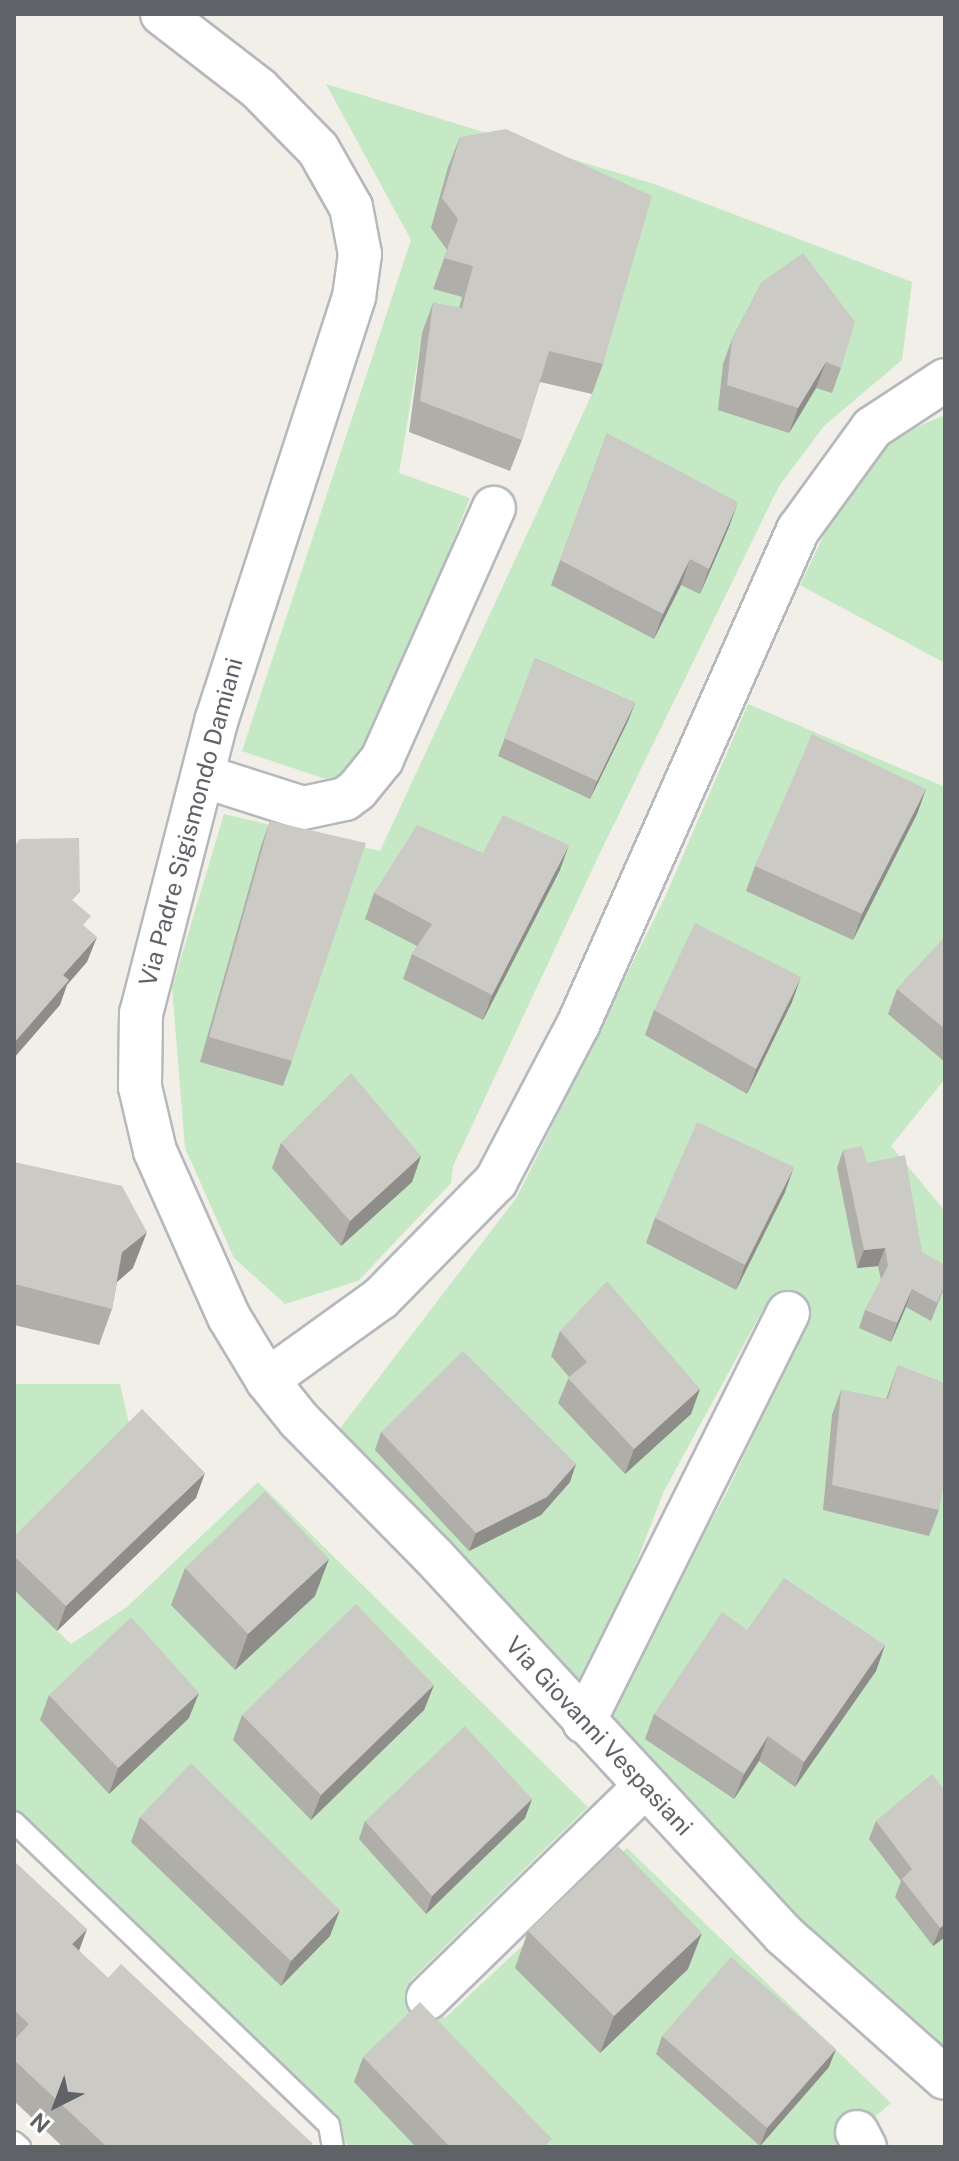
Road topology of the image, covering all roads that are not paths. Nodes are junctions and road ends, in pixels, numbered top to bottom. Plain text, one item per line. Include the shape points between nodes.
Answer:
1 (162, 14) edge
2 (945, 380) edge
3 (494, 508) dead end
4 (203, 776) junction
5 (788, 1313) dead end
6 (267, 1380) junction
7 (584, 1722) junction
8 (645, 1786) junction
9 (14, 1822) edge
10 (428, 1998) dead end
11 (945, 2078) edge
12 (14, 2142) edge
13 (20, 2147) edge
14 (333, 2147) edge

1 - 4 street, Via Padre Sigismondo Damiani via 259,89 318,149 351,207 360,254 354,297 242,635
2 - 6 street via 872,428 798,530 578,1025 496,1181 381,1298
3 - 4 street via 382,759 357,790 337,802 303,808
4 - 6 street, Via Padre Sigismondo Damiani via 144,990 140,1087 168,1184 229,1317
5 - 7 street
6 - 7 street, Via Giovanni Vespasiani
7 - 8 street, Via Giovanni Vespasiani
8 - 10 street
8 - 11 street, Via Giovanni Vespasiani via 784,1935
9 - 14 lane via 329,2125
12 - 13 lane

